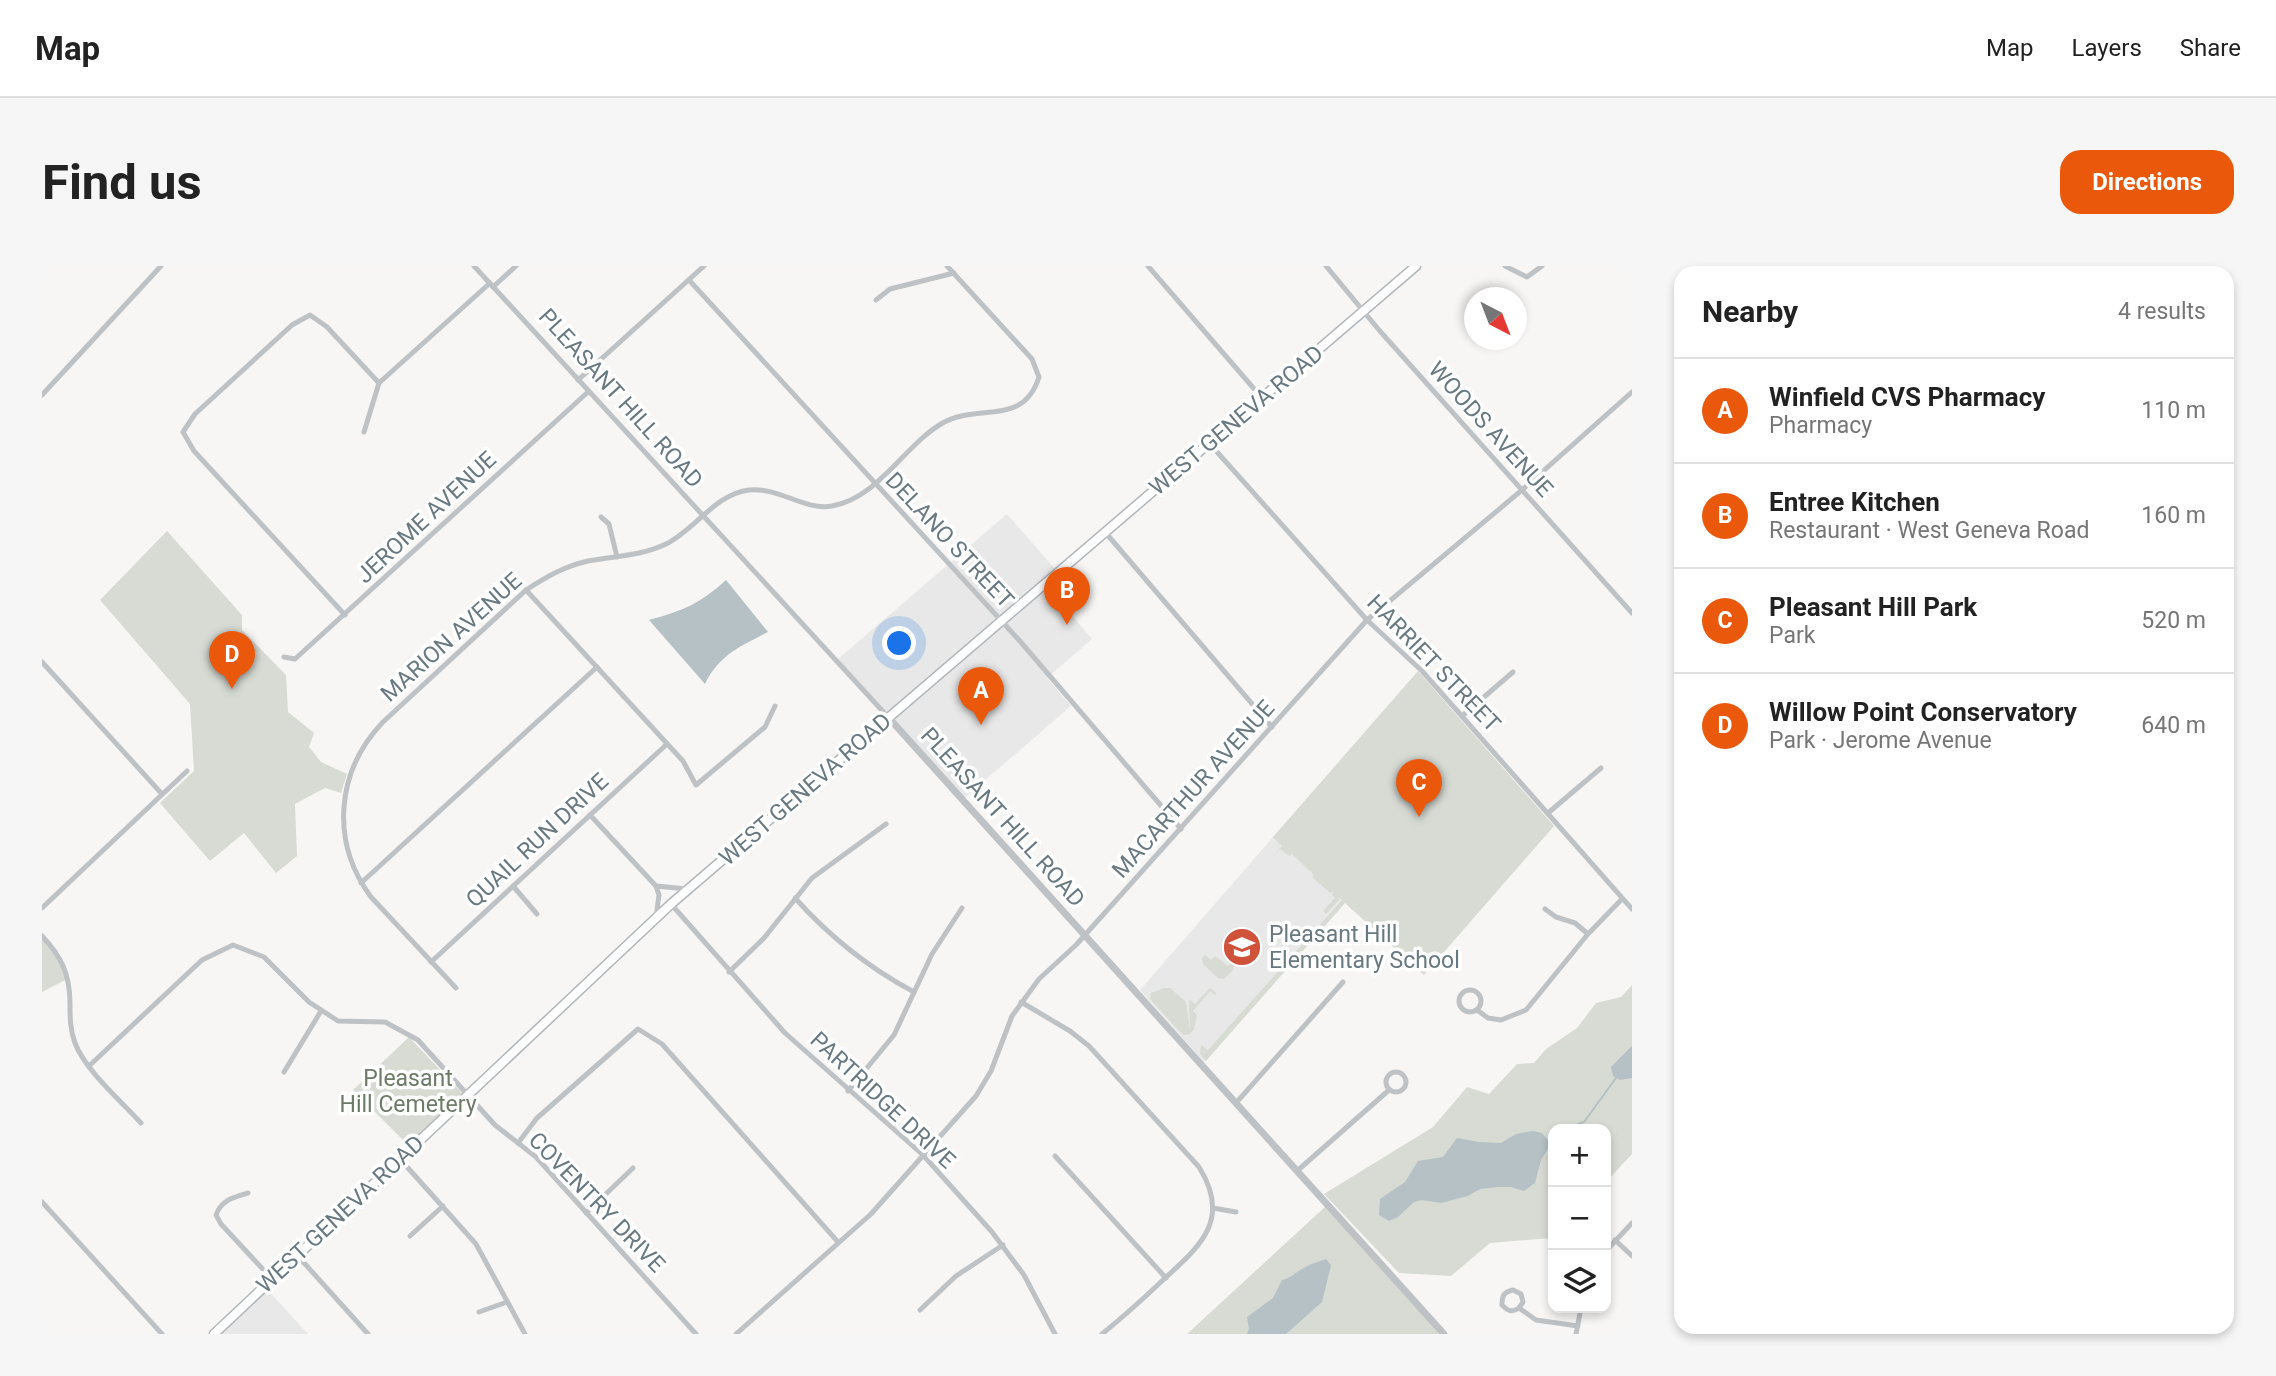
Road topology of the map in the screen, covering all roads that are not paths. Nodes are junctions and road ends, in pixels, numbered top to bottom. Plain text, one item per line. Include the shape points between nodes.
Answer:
1 (161, 266) edge
2 (474, 266) edge
3 (516, 266) edge
4 (704, 266) edge
5 (947, 266) edge
6 (1148, 266) edge
7 (1326, 266) edge
8 (1416, 266) edge
9 (1505, 266) edge
10 (1542, 266) edge
11 (954, 274) junction
12 (689, 280) junction
13 (491, 285) junction
14 (876, 300) dead end
15 (1364, 311) junction
16 (578, 380) junction
17 (379, 383) junction
18 (588, 392) junction
19 (1632, 392) edge
20 (42, 395) edge
21 (1262, 398) junction
22 (364, 432) dead end
23 (1209, 443) junction
24 (874, 483) junction
25 (1522, 490) junction
26 (601, 517) dead end
27 (703, 517) junction
28 (1105, 532) junction
29 (617, 557) junction
30 (526, 590) junction
31 (1632, 613) edge
32 (345, 615) junction
33 (1367, 620) junction
34 (1001, 621) junction
35 (284, 657) dead end
36 (42, 662) edge
37 (597, 667) junction
38 (1513, 672) dead end
39 (775, 706) dead end
40 (1462, 716) junction
41 (888, 717) junction
42 (1272, 727) junction
43 (667, 744) junction
44 (1601, 768) dead end
45 (187, 771) dead end
46 (162, 794) junction
47 (1548, 813) junction
48 (590, 815) junction
49 (886, 824) dead end
50 (1181, 829) junction
51 (361, 883) junction
52 (513, 886) junction
53 (656, 887) junction
54 (688, 889) junction
55 (795, 898) junction
56 (1622, 899) junction
57 (671, 904) junction
58 (42, 908) edge
59 (962, 908) dead end
60 (1545, 909) dead end
61 (1632, 909) edge
62 (537, 914) dead end
63 (656, 918) junction
64 (1588, 934) junction
65 (1084, 935) junction
66 (42, 936) edge
67 (430, 962) junction
68 (729, 972) junction
69 (1343, 982) dead end
70 (456, 988) dead end
71 (914, 992) junction
72 (1021, 1002) junction
73 (1477, 1010) junction
74 (321, 1011) junction
75 (89, 1066) junction
76 (284, 1072) dead end
77 (848, 1090) junction
78 (1389, 1090) dead end
79 (466, 1095) junction
80 (1236, 1103) junction
81 (141, 1123) dead end
82 (518, 1143) junction
83 (923, 1155) junction
84 (1055, 1156) dead end
85 (400, 1158) junction
86 (633, 1168) dead end
87 (1297, 1171) junction
88 (248, 1193) dead end
89 (42, 1202) edge
90 (443, 1206) junction
91 (1213, 1208) junction
92 (1236, 1212) dead end
93 (586, 1213) junction
94 (1632, 1223) edge
95 (410, 1236) dead end
96 (1615, 1240) junction
97 (838, 1242) junction
98 (1003, 1245) junction
99 (1607, 1250) edge
100 (297, 1255) junction
101 (1632, 1256) edge
102 (1166, 1278) junction
103 (272, 1279) junction
104 (507, 1301) junction
105 (1520, 1308) junction
106 (920, 1310) dead end
107 (479, 1312) dead end
108 (1580, 1313) edge
109 (1578, 1326) junction
110 (162, 1334) edge
111 (214, 1334) edge
112 (369, 1334) edge
113 (525, 1334) edge
114 (696, 1334) edge
115 (736, 1334) edge
116 (1055, 1334) edge
117 (1102, 1334) edge
118 (1444, 1334) edge
119 (1576, 1334) edge

1 - 20 street
2 - 13 street, PLEASANT HILL ROAD
3 - 13 street
4 - 12 street
5 - 11 street
6 - 21 street
7 - 15 street, WOODS AVENUE
8 - 15 main road, WEST GENEVA ROAD
9 - 10 street via 1527,277
11 - 14 street via 890,289
11 - 24 street, MARION AVENUE via 1032,359 1039,377 1031,396 1013,407 962,415 941,424
12 - 16 street
12 - 24 street, DELANO STREET
13 - 16 street, PLEASANT HILL ROAD
13 - 17 street
15 - 21 main road, WEST GENEVA ROAD
15 - 25 street, WOODS AVENUE
16 - 18 street, PLEASANT HILL ROAD
17 - 22 street
17 - 32 street via 310,315 292,325 195,414 183,432 194,451
18 - 27 street, PLEASANT HILL ROAD
18 - 32 street, JEROME AVENUE
19 - 25 street, MACARTHUR AVENUE
21 - 23 main road, WEST GENEVA ROAD
23 - 28 main road, WEST GENEVA ROAD
23 - 33 street, HARRIET STREET
24 - 27 street, MARION AVENUE via 831,506 759,489 743,491
24 - 34 street, DELANO STREET
25 - 31 street, WOODS AVENUE
25 - 33 street, MACARTHUR AVENUE
26 - 29 street via 609,524
27 - 29 street, MARION AVENUE via 665,545
27 - 41 street, PLEASANT HILL ROAD
28 - 34 main road, WEST GENEVA ROAD
28 - 42 street
29 - 30 street, MARION AVENUE via 571,566
30 - 37 street
30 - 51 street, MARION AVENUE via 383,722 361,749 342,808 347,848
32 - 35 street, JEROME AVENUE via 295,659
33 - 40 street, HARRIET STREET
33 - 42 street, MACARTHUR AVENUE
34 - 41 main road, WEST GENEVA ROAD
34 - 50 street, DELANO STREET
36 - 46 street
37 - 43 street
37 - 51 street
38 - 40 street
39 - 43 street via 765,727 696,785
40 - 47 street, HARRIET STREET
41 - 54 main road, WEST GENEVA ROAD
41 - 65 street, PLEASANT HILL ROAD
42 - 50 street, MACARTHUR AVENUE
43 - 48 street, QUAIL RUN DRIVE
44 - 47 street
45 - 46 street
46 - 58 street
47 - 56 street, HARRIET STREET
48 - 52 street, QUAIL RUN DRIVE
48 - 53 street
49 - 55 street via 827,866
50 - 65 street, MACARTHUR AVENUE
51 - 67 street, MARION AVENUE
52 - 62 street
52 - 67 street, QUAIL RUN DRIVE
53 - 54 street
53 - 63 street
54 - 57 main road, WEST GENEVA ROAD
55 - 68 street
55 - 71 street via 830,934 877,971
56 - 61 street, HARRIET STREET
56 - 64 street
57 - 63 main road, WEST GENEVA ROAD
57 - 68 street, PARTRIDGE DRIVE
59 - 71 street
60 - 64 street
63 - 79 main road, WEST GENEVA ROAD
64 - 73 street via 1521,1013 1501,1020
65 - 72 street, MACARTHUR AVENUE
65 - 80 street, PLEASANT HILL ROAD
66 - 75 street via 65,967 71,1030
67 - 70 street, MARION AVENUE
68 - 77 street, PARTRIDGE DRIVE
69 - 80 street
71 - 77 street via 894,1035
72 - 83 street, MACARTHUR AVENUE via 981,1089
72 - 91 street via 1070,1031 1100,1057 1199,1167
73 - 73 street via 1480,996 1464,991 1461,1007
74 - 75 street, COVENTRY DRIVE via 264,957 233,945 202,960
74 - 76 street
74 - 79 street, COVENTRY DRIVE via 338,1021 385,1022 404,1030
75 - 81 street
77 - 83 street, PARTRIDGE DRIVE
78 - 87 street
79 - 82 street, COVENTRY DRIVE
79 - 85 main road, WEST GENEVA ROAD
80 - 87 street, PLEASANT HILL ROAD
82 - 93 street, COVENTRY DRIVE
82 - 97 street via 537,1118 638,1029 662,1044
83 - 97 street, MACARTHUR AVENUE via 871,1214
83 - 98 street, PARTRIDGE DRIVE
84 - 102 street
85 - 90 street
85 - 100 main road, WEST GENEVA ROAD
86 - 93 street
87 - 118 street, PLEASANT HILL ROAD
88 - 103 street via 231,1197 216,1215
89 - 110 street
90 - 95 street
90 - 104 street via 476,1244
91 - 92 street
91 - 102 street via 1203,1241
93 - 114 street, COVENTRY DRIVE
94 - 96 street
96 - 99 street
96 - 101 street
97 - 115 street, MACARTHUR AVENUE
98 - 106 street via 956,1276
98 - 116 street, PARTRIDGE DRIVE
100 - 103 main road, WEST GENEVA ROAD
100 - 112 street
102 - 117 street
103 - 111 main road, WEST GENEVA ROAD
104 - 107 street
104 - 113 street
105 - 105 street via 1521,1294 1505,1292 1502,1305 1507,1310
105 - 109 street via 1536,1320
108 - 109 street
109 - 119 street

